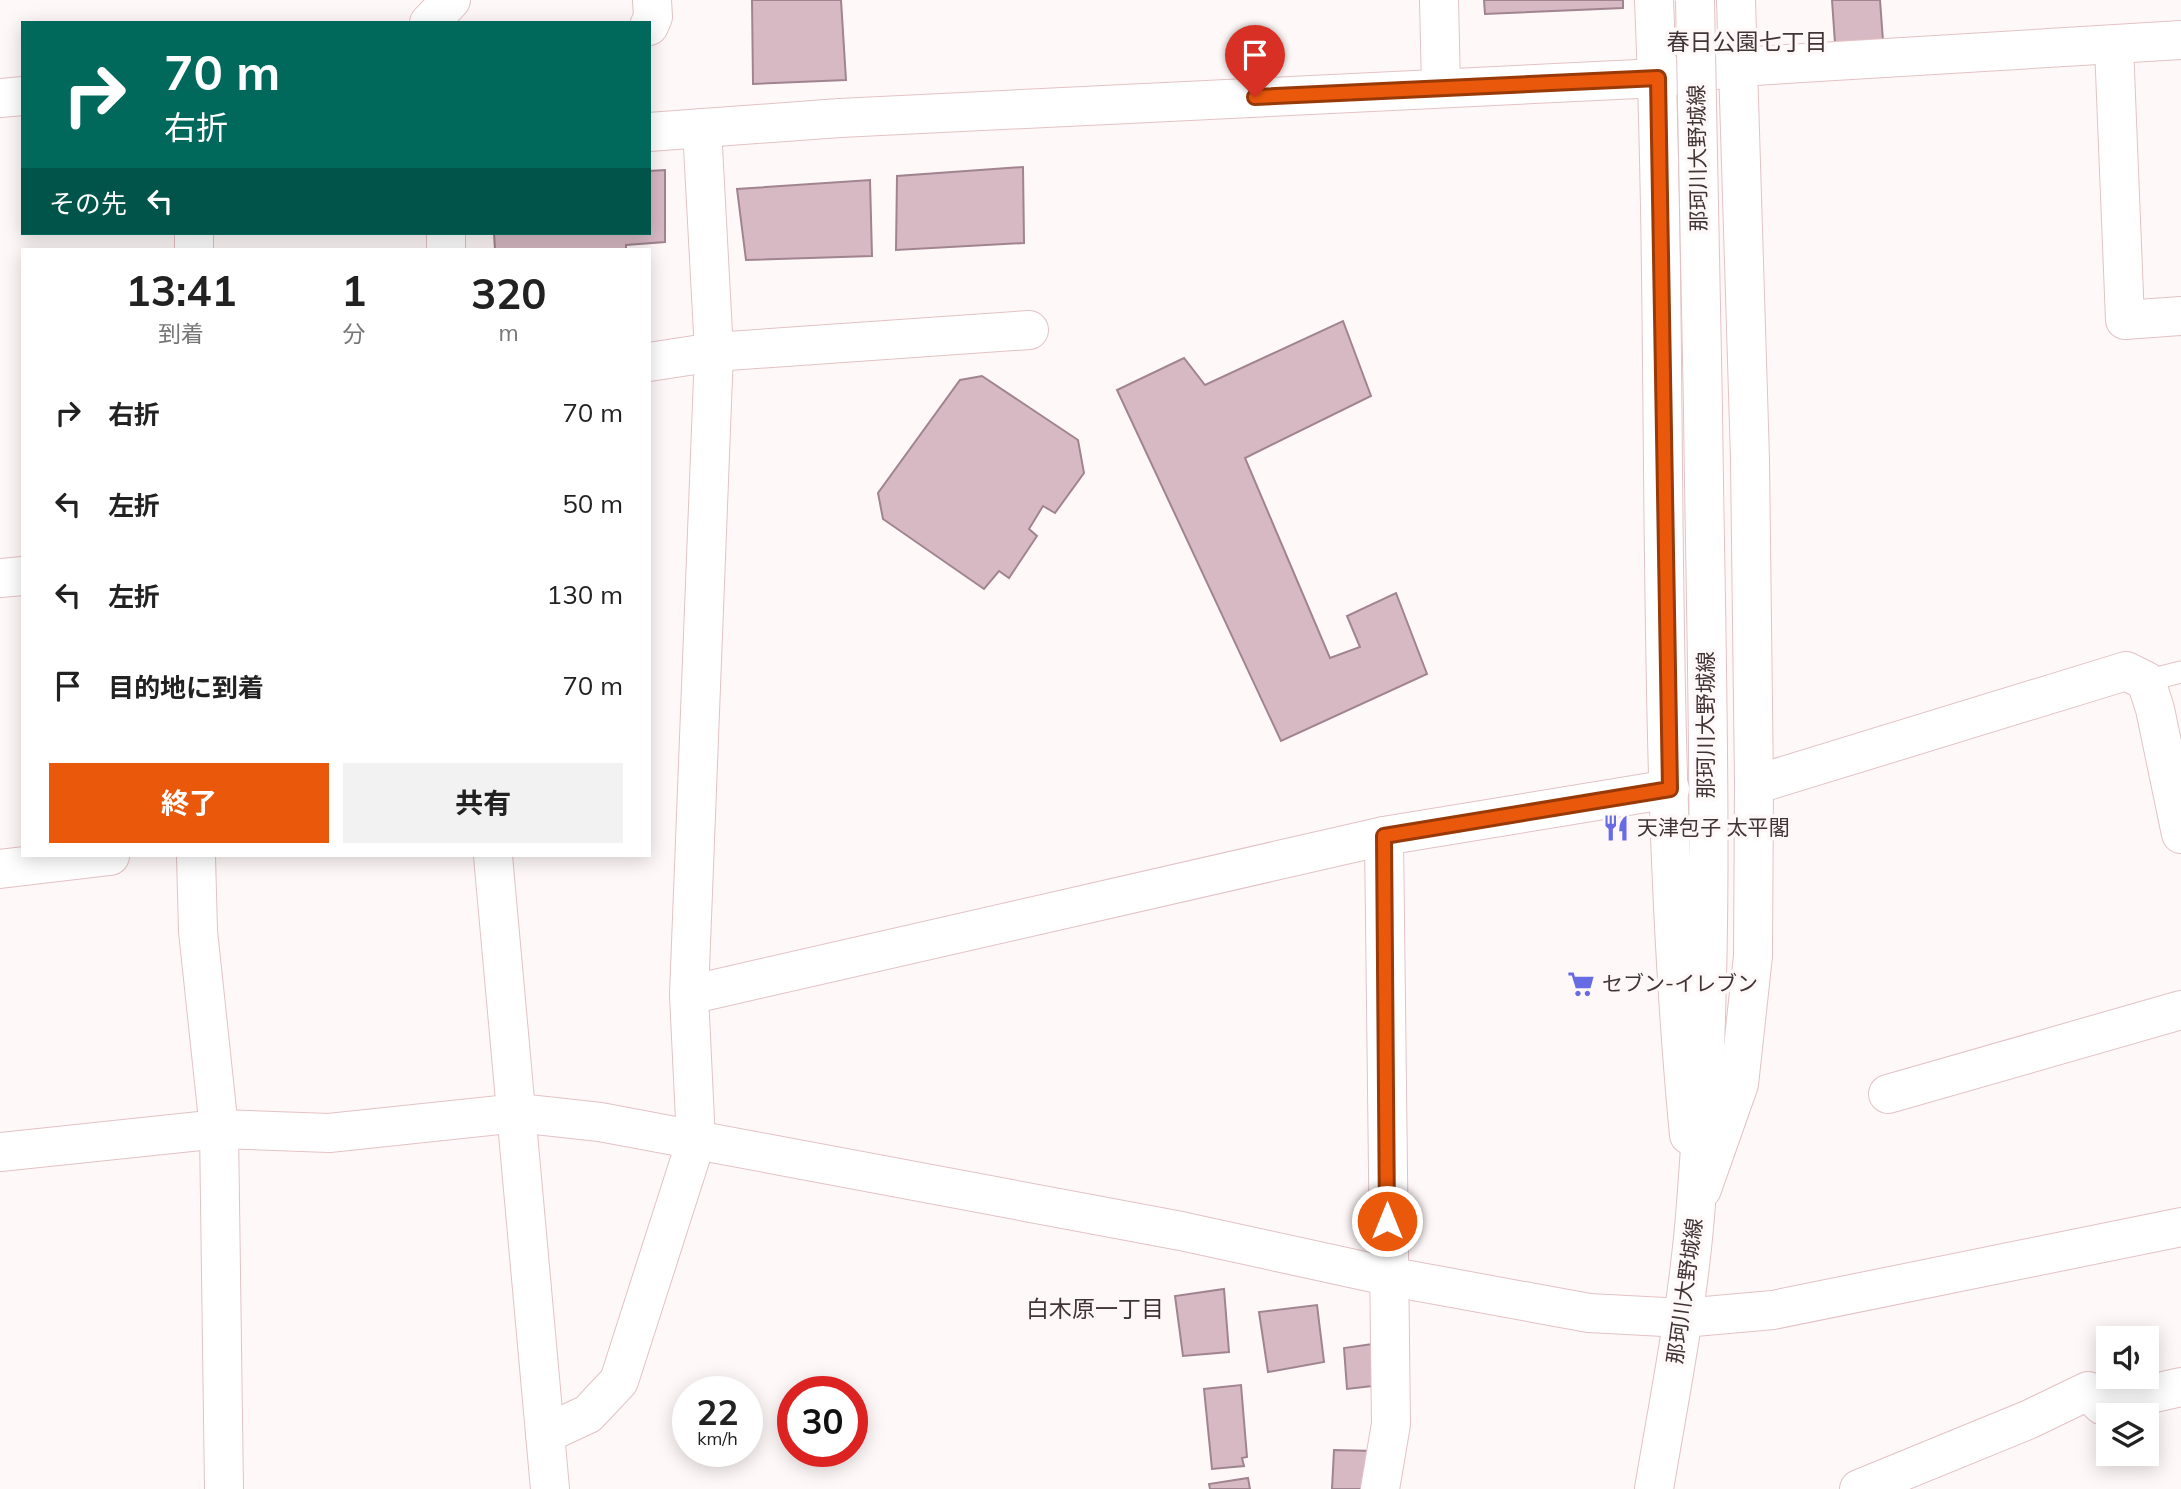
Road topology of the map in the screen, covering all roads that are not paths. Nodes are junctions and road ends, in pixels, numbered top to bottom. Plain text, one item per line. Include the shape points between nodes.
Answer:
1 (451, 0) edge
2 (652, 0) edge
3 (1439, 0) edge
4 (1654, 0) edge
5 (1695, 0) edge
6 (1736, 0) edge
7 (431, 21) edge
8 (651, 22) edge
9 (2181, 40) edge
10 (2113, 46) junction
11 (1738, 67) junction
12 (1658, 78) junction
13 (1441, 87) junction
14 (21, 96) edge
15 (0, 98) edge
16 (702, 128) junction
17 (651, 131) edge
18 (2181, 316) edge
19 (1029, 330) dead end
20 (714, 352) junction
21 (651, 362) edge
22 (21, 576) edge
23 (0, 578) edge
24 (2163, 677) edge
25 (1754, 785) junction
26 (1670, 789) junction
27 (2177, 792) edge
28 (2181, 834) edge
29 (1384, 836) junction
30 (102, 857) edge
31 (196, 857) edge
32 (493, 857) edge
33 (0, 869) edge
34 (689, 995) junction
35 (2181, 1010) edge
36 (1888, 1094) dead end
37 (517, 1113) junction
38 (219, 1129) junction
39 (696, 1140) junction
40 (0, 1152) edge
41 (1696, 1205) junction
42 (2181, 1227) edge
43 (1387, 1276) junction
44 (1683, 1318) junction
45 (2181, 1387) edge
46 (545, 1434) junction
47 (224, 1489) edge
48 (550, 1489) edge
49 (1380, 1489) edge
50 (1654, 1489) edge
51 (1859, 1489) edge

1 - 7 street
2 - 8 street
3 - 13 street
4 - 12 street
5 - 41 street, 那珂川大野城線, bridge via 1707,1011
6 - 11 street
9 - 10 street
10 - 11 street
10 - 18 street via 2125,320
11 - 12 street
11 - 25 street
12 - 13 street
12 - 26 street
13 - 16 street
14 - 15 street
16 - 17 street
16 - 20 street
19 - 20 street
20 - 21 street
20 - 34 street
22 - 23 street
24 - 25 street via 2126,671
24 - 27 street via 2155,709
25 - 41 street via 1753,956 1739,1084
26 - 29 street
26 - 41 street via 1681,1047
27 - 28 street
29 - 34 street
29 - 43 street
30 - 33 street
31 - 38 street via 198,932
32 - 37 street
34 - 39 street
35 - 36 street
37 - 38 street via 329,1133
37 - 39 street
37 - 46 street
38 - 40 street
38 - 47 street
39 - 43 street via 1181,1231
39 - 46 street via 619,1381 588,1414
41 - 44 street, 那珂川大野城線
42 - 44 street via 1857,1295 1773,1310
43 - 44 street via 1588,1312
43 - 49 street via 1391,1424
44 - 50 street, 那珂川大野城線
45 - 51 street via 2102,1405 2088,1391
46 - 48 street

